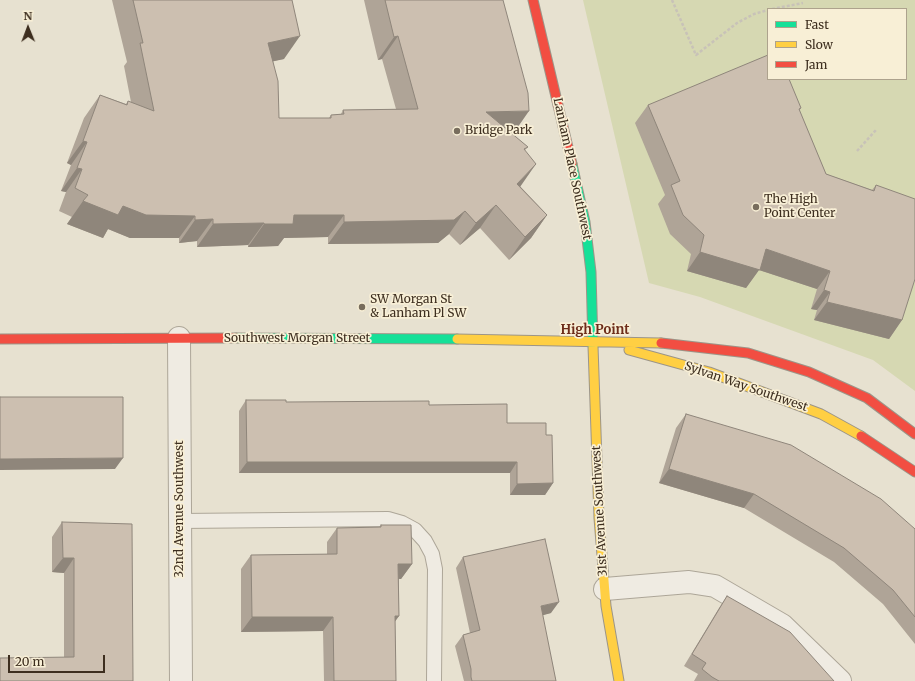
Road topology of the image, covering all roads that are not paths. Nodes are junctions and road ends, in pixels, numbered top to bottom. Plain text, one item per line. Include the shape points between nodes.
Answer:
1 (533, 0) edge
2 (178, 338) junction
3 (0, 339) edge
4 (593, 340) junction
5 (915, 434) edge
6 (915, 472) edge
7 (180, 521) junction
8 (605, 589) junction
9 (181, 681) edge
10 (434, 681) edge
11 (619, 681) edge
12 (840, 681) edge

1 - 4 street, Lanham Place Southwest via 585,222 591,272
2 - 3 street, Southwest Morgan Street
2 - 4 street, Southwest Morgan Street
2 - 7 street, 32nd Avenue Southwest
4 - 5 street, Sylvan Way Southwest via 670,343 748,353 809,372 867,398
4 - 6 street, Sylvan Way Southwest via 709,372 821,414 876,445
4 - 8 street, 31st Avenue Southwest via 599,518
7 - 9 street, 32nd Avenue Southwest
7 - 10 lane via 388,519 415,530 432,554 435,569
8 - 11 street, 31st Avenue Southwest
8 - 12 street via 689,582 715,586 782,626

